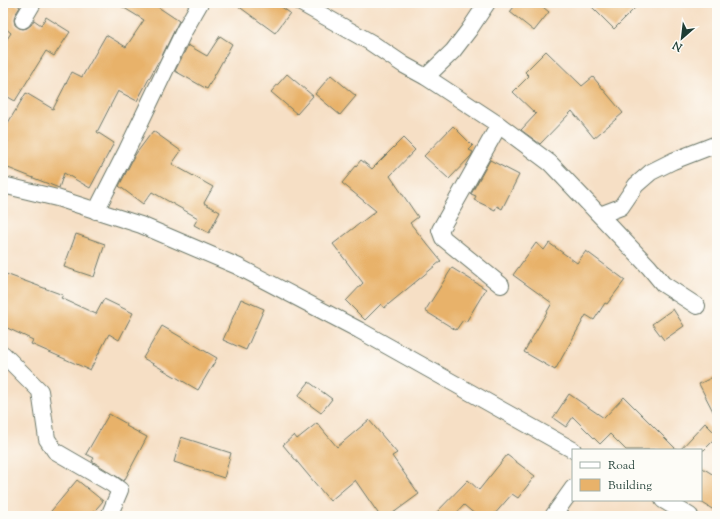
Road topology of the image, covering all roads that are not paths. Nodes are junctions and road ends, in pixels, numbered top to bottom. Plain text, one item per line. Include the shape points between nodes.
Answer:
1 (33, 3) edge
2 (200, 3) edge
3 (487, 3) edge
4 (309, 4) edge
5 (23, 20) dead end
6 (426, 77) junction
7 (499, 125) junction
8 (717, 144) edge
9 (3, 186) edge
10 (96, 211) junction
11 (600, 215) junction
12 (501, 286) dead end
13 (697, 306) dead end
14 (3, 354) edge
15 (572, 449) edge
16 (572, 489) edge
17 (665, 501) edge
18 (109, 516) edge
19 (553, 516) edge
20 (690, 516) edge

1 - 5 street
2 - 10 street
3 - 6 street via 453,51
4 - 6 street
6 - 7 street
7 - 11 street via 550,163
7 - 12 street via 440,230 443,238
8 - 11 street via 651,172 636,185 621,207
9 - 10 street via 57,198
10 - 15 street via 141,225 237,266 359,330
11 - 13 street via 663,284
14 - 18 street via 40,391 47,439 55,451 120,490
16 - 19 street
17 - 20 street

